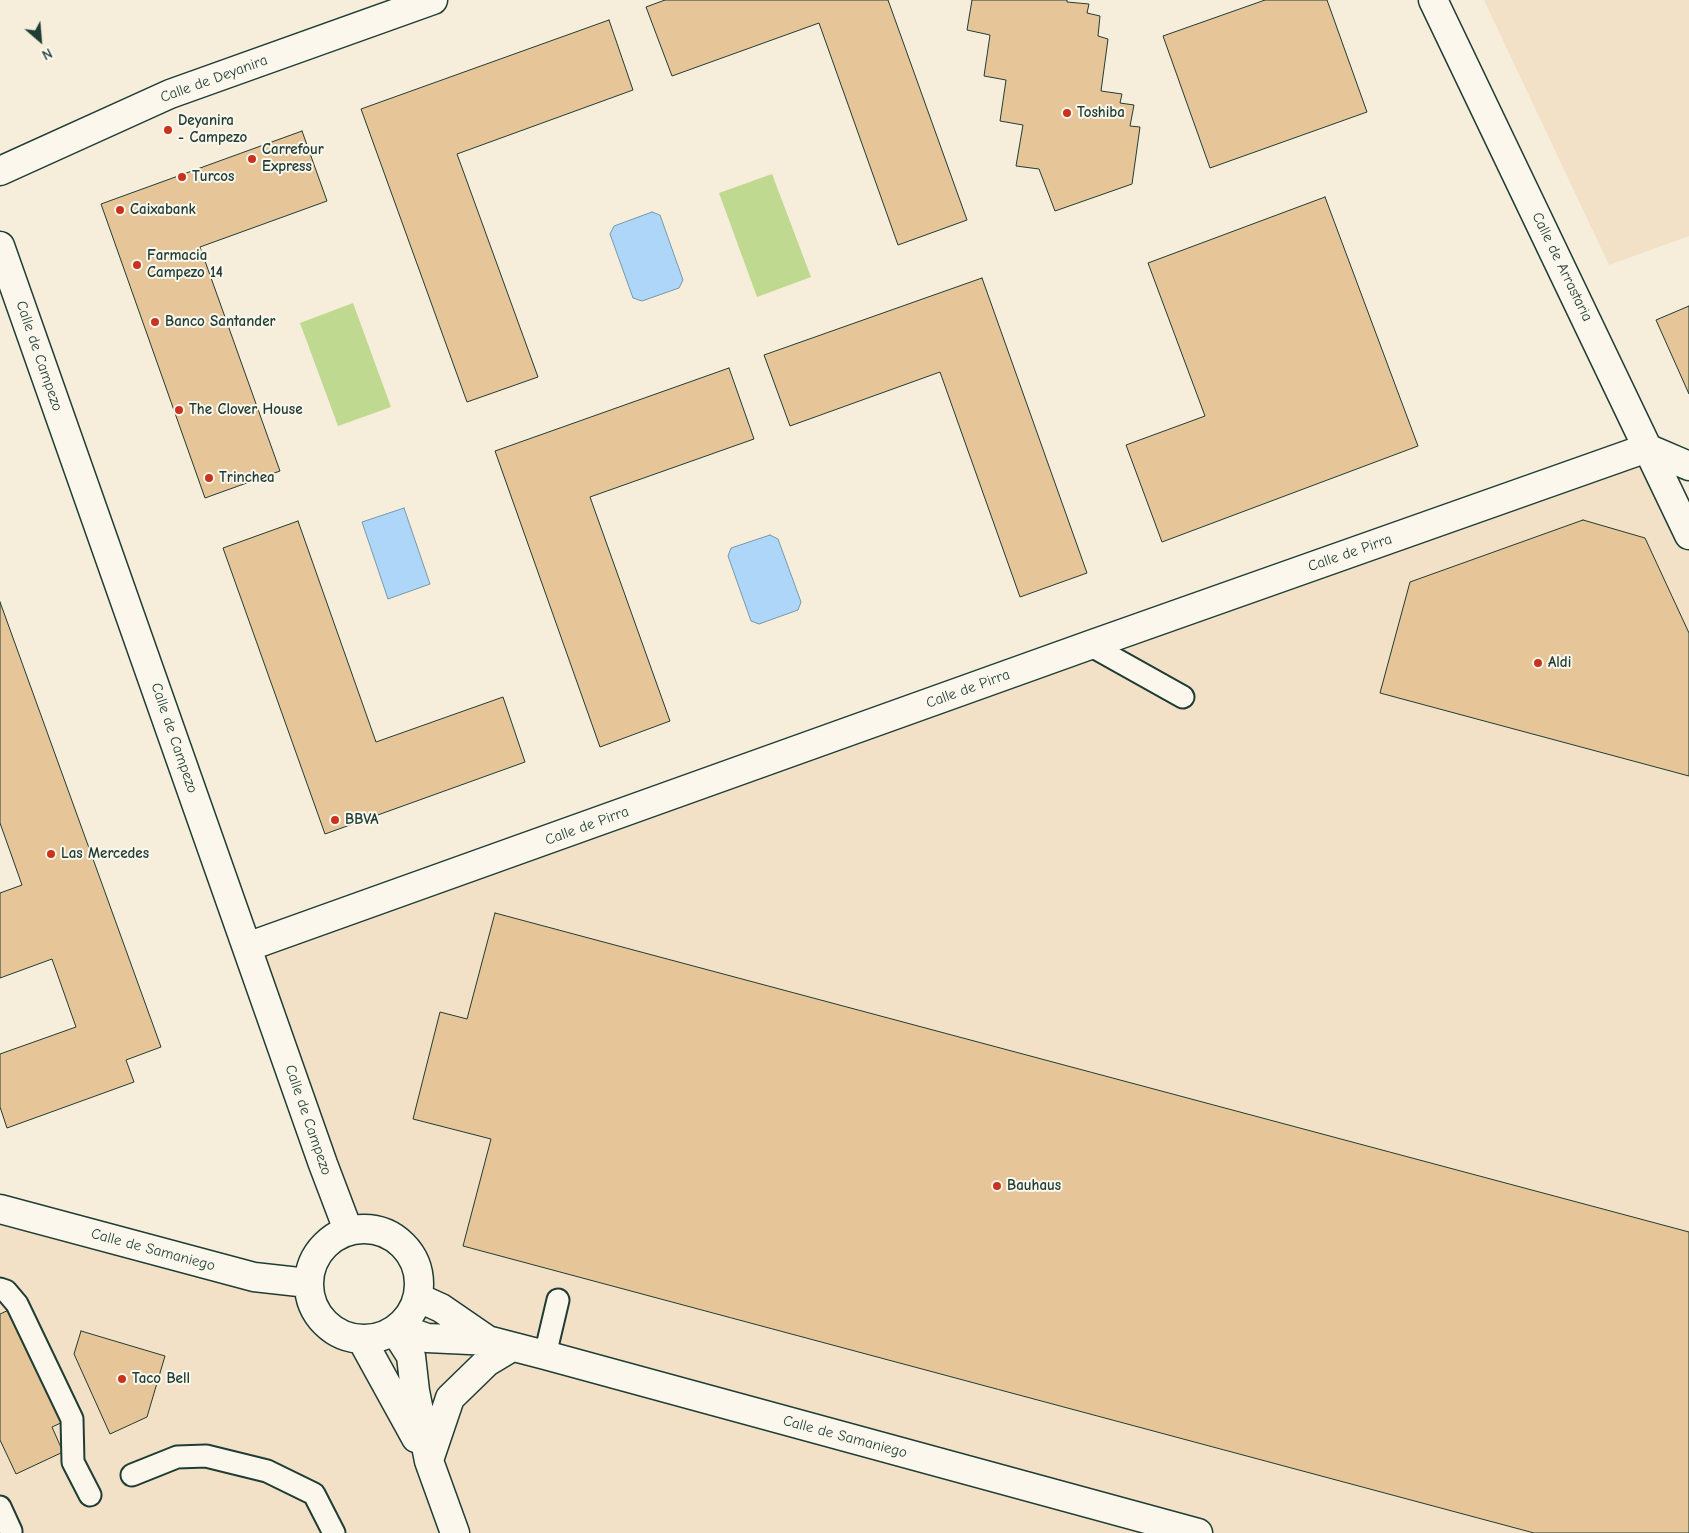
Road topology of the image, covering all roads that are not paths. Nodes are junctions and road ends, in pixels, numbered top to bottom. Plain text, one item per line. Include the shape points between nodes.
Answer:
1 (433, 0) edge
2 (1433, 0) edge
3 (0, 171) edge
4 (0, 246) edge
5 (1647, 448) junction
6 (1689, 466) edge
7 (1681, 505) edge
8 (1689, 535) edge
9 (1090, 645) junction
10 (1183, 697) dead end
11 (247, 948) junction
12 (0, 1209) edge
13 (348, 1230) junction
14 (308, 1283) junction
15 (0, 1289) edge
16 (418, 1298) junction
17 (558, 1300) dead end
18 (397, 1329) junction
19 (362, 1340) junction
20 (501, 1344) junction
21 (545, 1355) junction
22 (429, 1461) junction
23 (132, 1475) dead end
24 (90, 1495) dead end
25 (0, 1507) edge
26 (11, 1531) dead end
27 (334, 1533) edge
28 (455, 1533) edge
29 (1198, 1533) edge

1 - 3 street, Calle de Deyanira via 170,94
2 - 5 street, Calle de Arrastaria
4 - 11 street, Calle de Campezo
5 - 6 street
5 - 7 street, Calle de Arrastaria
5 - 9 street, Calle de Pirra
7 - 8 street, Calle de Arrastaria
9 - 10 lane
9 - 11 street, Calle de Pirra
11 - 13 street, Calle de Campezo
12 - 14 street, Calle de Samaniego via 254,1277
13 - 14 street via 322,1246 311,1264
13 - 16 street via 368,1228 385,1231 398,1238 412,1254 420,1279
14 - 19 street via 314,1308 326,1325 347,1337
15 - 24 lane via 17,1304 72,1419 73,1462
16 - 18 street via 410,1315
16 - 20 street, Calle de Samaniego
17 - 21 lane
18 - 19 street via 380,1338
18 - 20 street, Calle de Samaniego via 427,1338
18 - 22 street via 411,1356
19 - 22 street
20 - 21 street, Calle de Samaniego
20 - 22 street via 450,1398
21 - 29 street, Calle de Samaniego
22 - 28 street
23 - 27 lane via 177,1457 206,1456 268,1471 314,1494
25 - 26 lane

